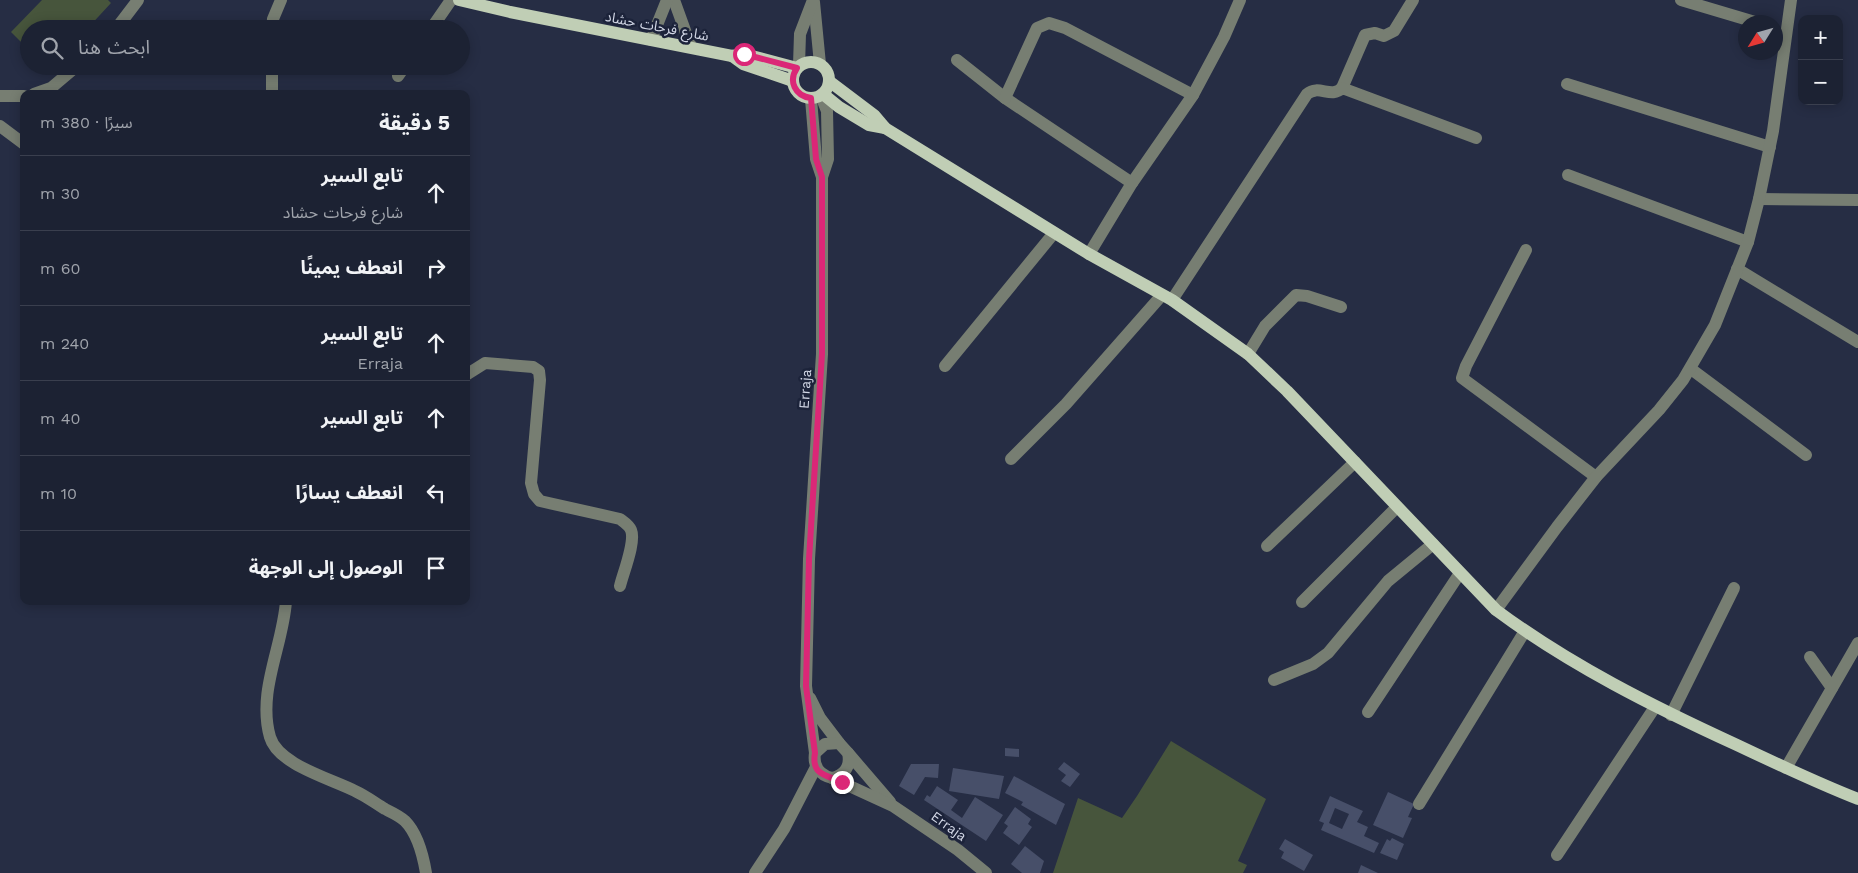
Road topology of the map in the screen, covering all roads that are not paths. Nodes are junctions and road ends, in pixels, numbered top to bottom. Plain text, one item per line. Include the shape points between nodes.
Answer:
1 (138, 0) edge
2 (281, 0) edge
3 (451, 0) edge
4 (459, 0) edge
5 (667, 0) edge
6 (674, 0) edge
7 (813, 0) edge
8 (1240, 0) edge
9 (1413, 0) edge
10 (1681, 0) edge
11 (1791, 0) edge
12 (1738, 17) edge
13 (123, 20) edge
14 (273, 20) edge
15 (437, 20) edge
16 (1783, 25) edge
17 (651, 40) junction
18 (691, 47) junction
19 (732, 56) junction
20 (957, 60) dead end
21 (1778, 60) edge
22 (820, 64) junction
23 (798, 67) junction
24 (66, 75) edge
25 (272, 75) edge
26 (829, 81) junction
27 (793, 82) junction
28 (1566, 84) dead end
29 (1342, 88) junction
30 (45, 90) edge
31 (272, 90) edge
32 (1193, 95) junction
33 (0, 96) edge
34 (20, 96) edge
35 (818, 96) junction
36 (1005, 98) junction
37 (0, 126) edge
38 (884, 128) junction
39 (1476, 138) dead end
40 (20, 141) edge
41 (1770, 147) junction
42 (1568, 175) dead end
43 (1132, 183) junction
44 (1759, 199) junction
45 (1858, 200) edge
46 (1054, 233) junction
47 (1748, 242) junction
48 (1526, 250) dead end
49 (1090, 254) junction
50 (1737, 269) junction
51 (1167, 297) junction
52 (1341, 307) dead end
53 (1858, 342) edge
54 (1248, 354) junction
55 (946, 366) dead end
56 (1691, 369) junction
57 (470, 373) edge
58 (1806, 455) dead end
59 (1011, 459) dead end
60 (1355, 462) junction
61 (1596, 477) junction
62 (1397, 507) junction
63 (1433, 544) junction
64 (1267, 546) dead end
65 (1460, 573) junction
66 (620, 586) dead end
67 (1734, 588) dead end
68 (1302, 602) dead end
69 (286, 605) edge
70 (1496, 610) junction
71 (1525, 631) junction
72 (1858, 643) edge
73 (1810, 657) dead end
74 (1274, 680) dead end
75 (806, 686) junction
76 (1832, 688) junction
77 (1655, 707) junction
78 (1368, 712) dead end
79 (1671, 715) junction
80 (844, 748) junction
81 (815, 753) junction
82 (816, 767) junction
83 (1786, 768) junction
84 (828, 777) junction
85 (1858, 799) edge
86 (1419, 804) dead end
87 (797, 805) junction
88 (893, 806) junction
89 (1557, 855) dead end
90 (967, 859) junction
91 (426, 873) edge
92 (755, 873) edge
93 (965, 873) edge
94 (986, 873) edge

1 - 13 street
2 - 14 street
3 - 15 street
4 - 17 main road, شارع فرحات حشاد
5 - 17 street
6 - 18 street
7 - 22 street
7 - 23 street via 800,34
8 - 32 street
9 - 29 street via 1394,31 1384,36 1375,33 1365,35
10 - 12 street
11 - 16 street
17 - 18 main road, شارع فرحات حشاد
18 - 19 main road, شارع فرحات حشاد
19 - 23 main road, شارع فرحات حشاد via 744,54
19 - 27 main road, شارع فرحات حشاد via 743,64
20 - 36 street
21 - 41 street
22 - 23 main road via 810,62
22 - 26 main road via 828,72
23 - 27 main road
24 - 30 street
25 - 31 street
26 - 35 main road
26 - 38 main road via 874,115
27 - 35 main road via 797,92 806,98
28 - 41 street
29 - 39 street
29 - 51 street via 1333,94 1317,89 1307,94
32 - 36 street via 1066,28 1049,23 1037,28
32 - 43 street
33 - 34 street
35 - 38 main road via 869,125
35 - 75 street, Erraja via 816,159 822,177 822,354 809,559
36 - 43 street
37 - 40 street
38 - 46 main road
41 - 44 street
42 - 47 street
43 - 49 street
44 - 45 street
44 - 47 street
46 - 49 main road
46 - 55 street
47 - 50 street
48 - 61 street via 1462,378
49 - 51 main road
50 - 53 street
50 - 56 street via 1715,325
51 - 54 main road
51 - 59 street
52 - 54 street via 1296,295 1265,326
54 - 60 main road
56 - 58 street
56 - 61 street via 1659,410
57 - 66 street via 485,363 533,367 538,371 540,380 531,482 534,494 540,501 620,519 628,525 632,544
60 - 62 main road
60 - 64 street
61 - 70 street
62 - 63 main road
62 - 68 street
63 - 65 main road
63 - 74 street via 1388,581 1328,653 1313,664
65 - 70 main road
65 - 78 street
67 - 79 street
69 - 91 street via 269,681 267,710 270,738 297,764 355,791 404,820 422,853
70 - 71 main road
71 - 77 main road
71 - 86 street
72 - 76 street
73 - 76 street
75 - 80 street via 820,718
75 - 81 street, Erraja
76 - 83 street
77 - 79 main road
77 - 89 street
79 - 83 main road
80 - 81 street via 825,744
80 - 84 street via 848,766 844,772
80 - 88 street
81 - 82 street
82 - 84 street
82 - 87 street
83 - 85 main road
84 - 87 street
84 - 88 street
87 - 92 street
88 - 90 street, Erraja
90 - 93 street
90 - 94 street, Erraja

